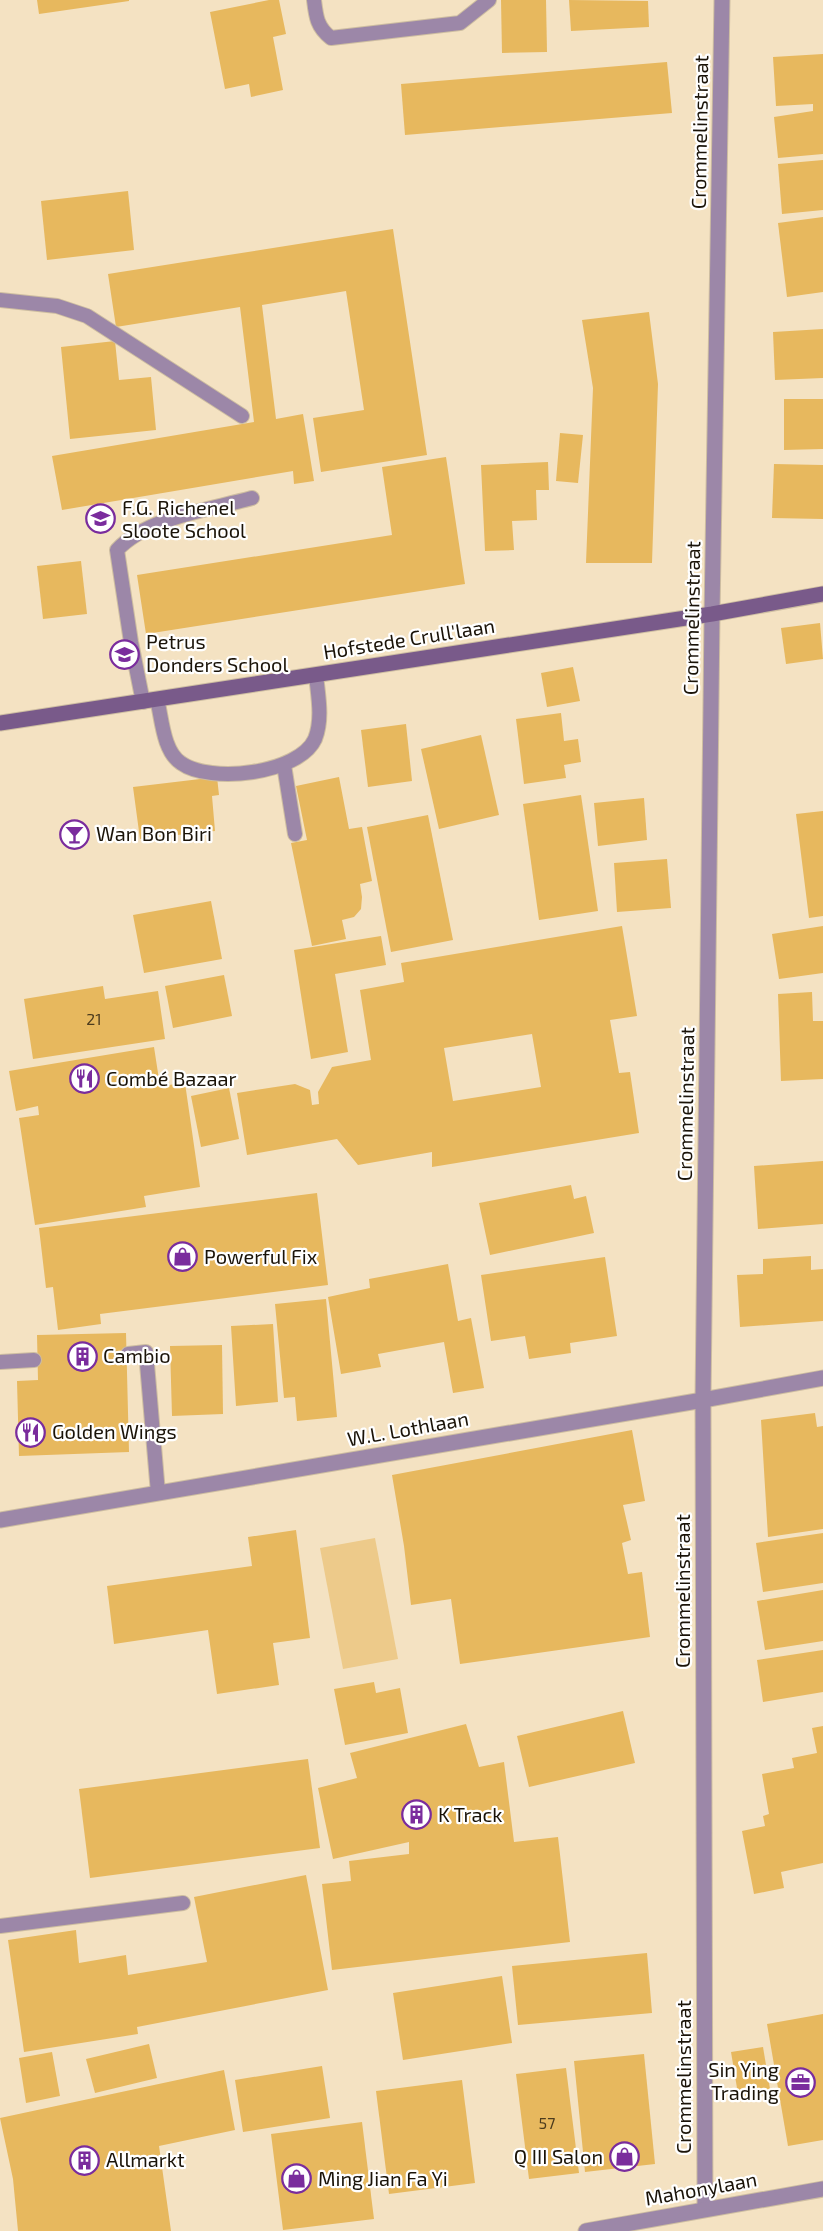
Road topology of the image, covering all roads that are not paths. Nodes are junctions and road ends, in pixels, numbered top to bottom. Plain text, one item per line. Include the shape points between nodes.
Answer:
1 (314, 0) edge
2 (489, 0) edge
3 (722, 0) edge
4 (0, 300) edge
5 (242, 416) dead end
6 (252, 498) dead end
7 (823, 594) edge
8 (712, 614) junction
9 (316, 675) junction
10 (150, 700) junction
11 (0, 723) edge
12 (284, 765) junction
13 (295, 834) dead end
14 (129, 1354) dead end
15 (34, 1360) dead end
16 (0, 1362) edge
17 (823, 1378) edge
18 (703, 1400) junction
19 (158, 1493) junction
20 (0, 1520) edge
21 (183, 1903) dead end
22 (0, 1926) edge
23 (823, 2189) edge
24 (705, 2209) junction
25 (586, 2231) edge

1 - 2 lane via 317,22 331,38 460,22
3 - 8 street, Crommelinstraat
4 - 5 lane via 57,306 87,316
6 - 10 lane via 152,525 117,550 130,642
7 - 8 street, Hofstede Crull'laan
8 - 9 street, Hofstede Crull'laan
8 - 18 street, Crommelinstraat
9 - 10 street, Hofstede Crull'laan
9 - 12 lane via 319,724 315,740 303,754
10 - 11 street, Hofstede Crull'laan
10 - 12 lane via 170,751 180,763 195,770 227,774
12 - 13 lane
14 - 19 lane via 146,1352
15 - 16 lane
17 - 18 street, W.L. Lothlaan
18 - 19 street, W.L. Lothlaan
18 - 24 street, Crommelinstraat
19 - 20 street, W.L. Lothlaan
21 - 22 lane
23 - 24 street, Mahonylaan
24 - 25 street, Mahonylaan

